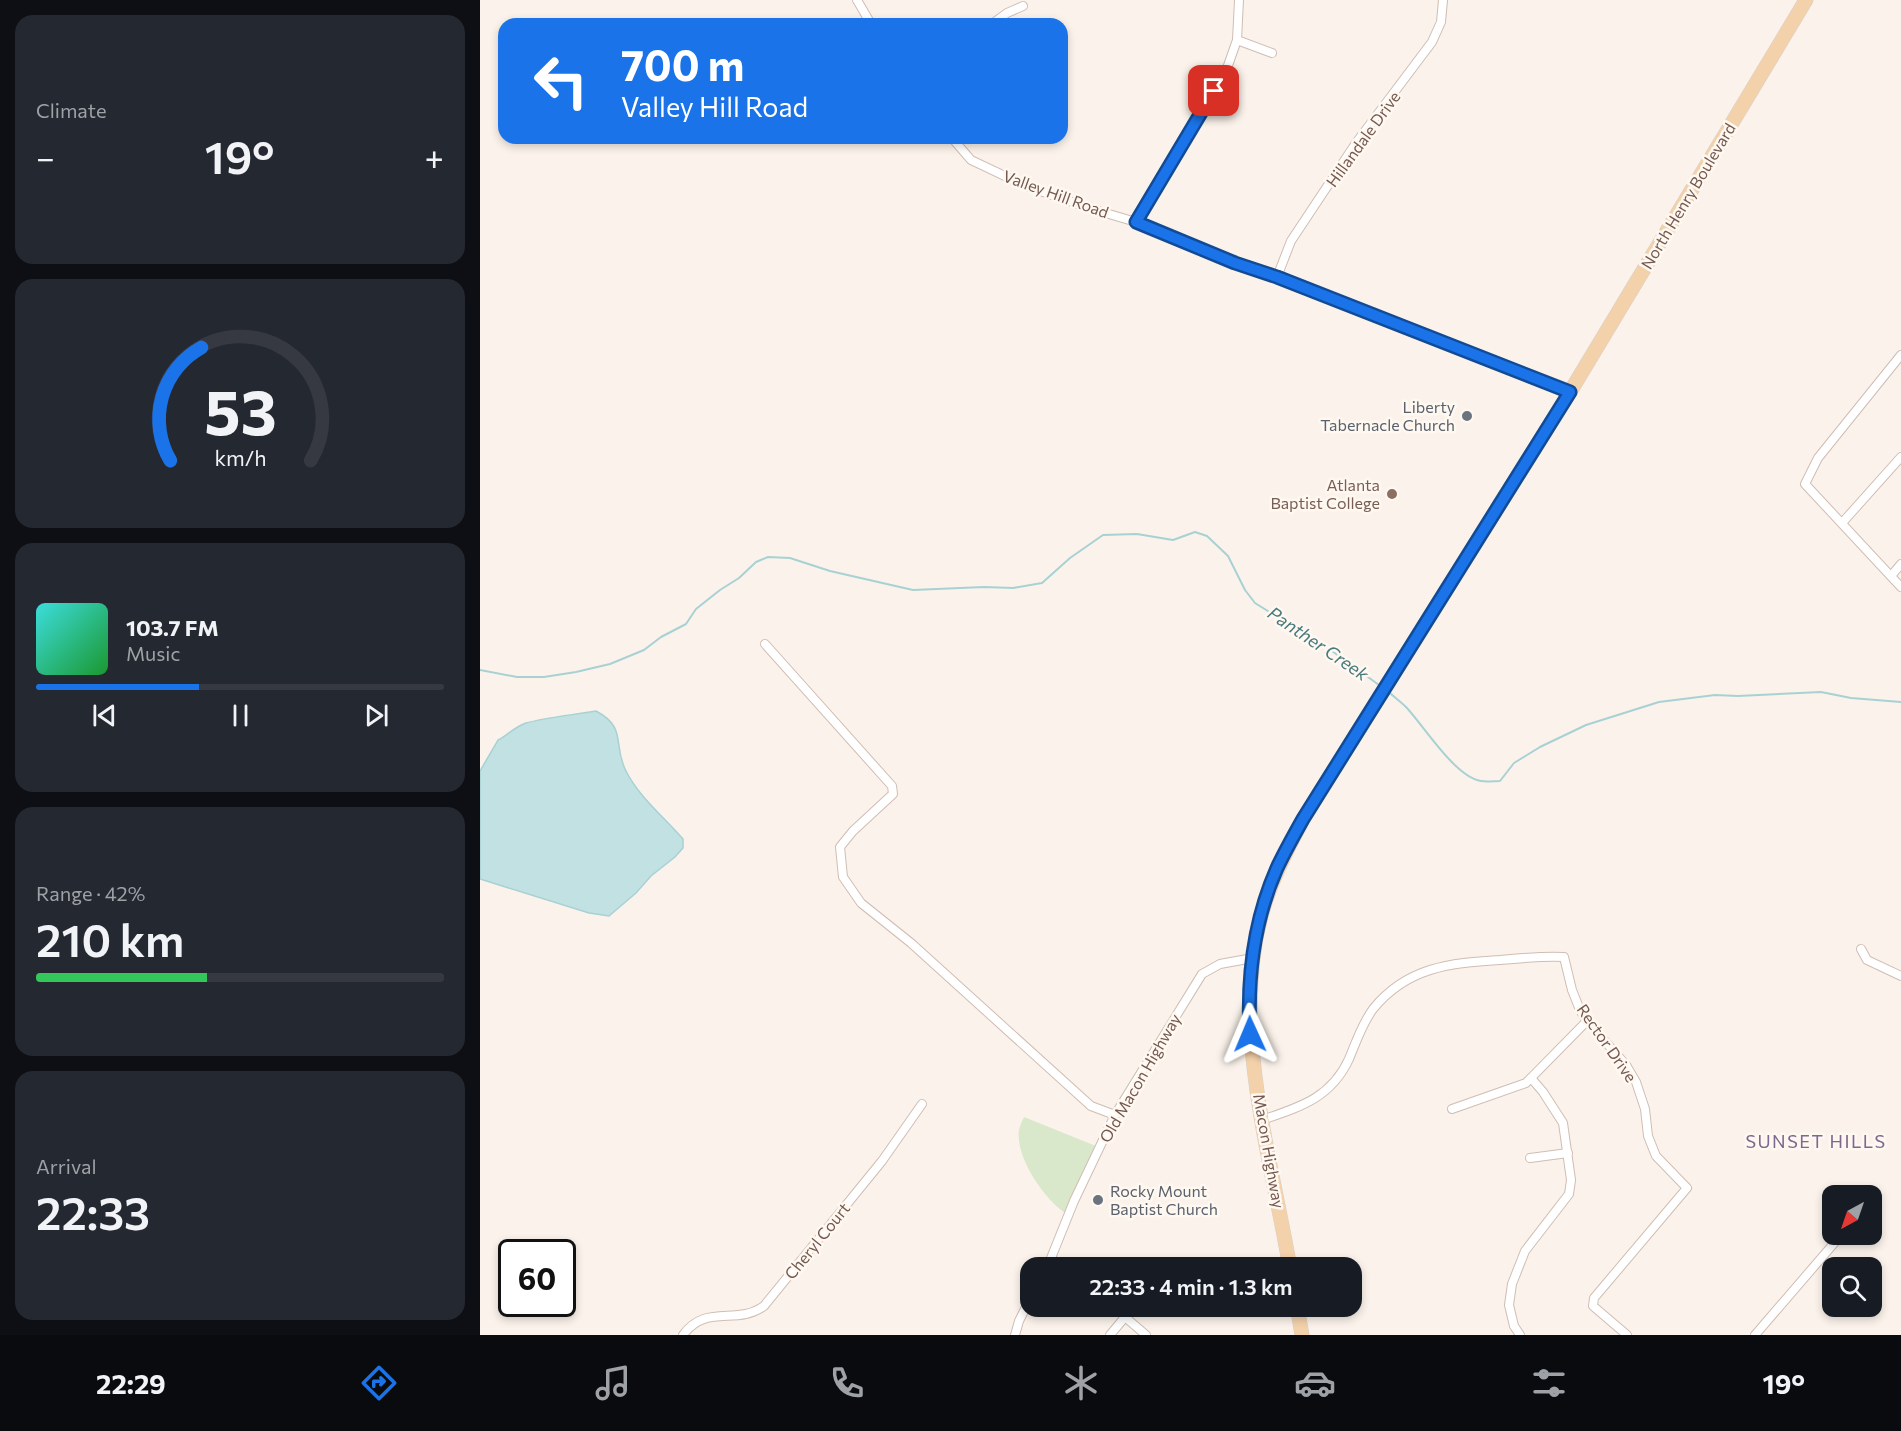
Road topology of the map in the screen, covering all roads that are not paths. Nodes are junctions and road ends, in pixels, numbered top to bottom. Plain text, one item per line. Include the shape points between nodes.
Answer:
1 (857, 0) edge
2 (1239, 0) edge
3 (1443, 0) edge
4 (1806, 0) edge
5 (1023, 6) dead end
6 (868, 18) edge
7 (1000, 18) edge
8 (1238, 39) junction
9 (1272, 53) dead end
10 (957, 144) edge
11 (1136, 222) junction
12 (1277, 277) junction
13 (1901, 355) edge
14 (1570, 392) junction
15 (1901, 457) edge
16 (1842, 524) junction
17 (1901, 564) edge
18 (1891, 576) junction
19 (1901, 587) edge
20 (765, 644) dead end
21 (1860, 949) dead end
22 (1253, 958) junction
23 (1901, 976) edge
24 (1587, 1021) junction
25 (1531, 1078) junction
26 (922, 1104) dead end
27 (1452, 1109) dead end
28 (1115, 1115) junction
29 (1263, 1120) junction
30 (1568, 1153) junction
31 (1530, 1158) dead end
32 (1833, 1245) edge
33 (1051, 1257) edge
34 (1288, 1257) edge
35 (1021, 1317) edge
36 (1299, 1317) edge
37 (683, 1335) edge
38 (1015, 1335) edge
39 (1110, 1335) edge
40 (1146, 1335) edge
41 (1302, 1335) edge
42 (1520, 1335) edge
43 (1627, 1335) edge
44 (1755, 1335) edge

1 - 6 street
2 - 8 street
3 - 12 street, Hillandale Drive via 1441,22 1432,42 1356,143 1291,241
4 - 14 main road, North Henry Boulevard
5 - 7 street
8 - 9 street
8 - 11 street via 1225,74
10 - 11 street, Valley Hill Road via 971,160 1026,186
11 - 12 street, Valley Hill Road
12 - 14 street, Valley Hill Road
13 - 16 street via 1818,458 1805,484
14 - 22 main road, North Henry Boulevard via 1303,819 1268,893
15 - 16 street
16 - 18 street
17 - 18 street
18 - 19 street
20 - 28 street via 892,786 893,794 840,847 843,877 861,903 911,943 1091,1106
21 - 23 street via 1867,960
22 - 28 street, Old Macon Highway via 1220,964 1202,974
22 - 29 main road, Macon Highway via 1250,1034
24 - 25 street
24 - 29 street, Rector Drive via 1572,990 1564,957 1458,962 1418,974 1384,996 1371,1012 1339,1076 1325,1091 1301,1106
24 - 43 street, Rector Drive via 1626,1065 1645,1109 1651,1146 1687,1188 1594,1298 1593,1306
25 - 27 street
25 - 30 street via 1563,1123
26 - 37 street, Cheryl Court via 882,1161 764,1306 745,1316 708,1317
28 - 33 street, Old Macon Highway
29 - 34 main road, Macon Highway
30 - 31 street
30 - 42 street via 1569,1194 1525,1251 1512,1284 1509,1305
32 - 44 street
35 - 38 street
36 - 41 main road
39 - 40 street via 1125,1317

